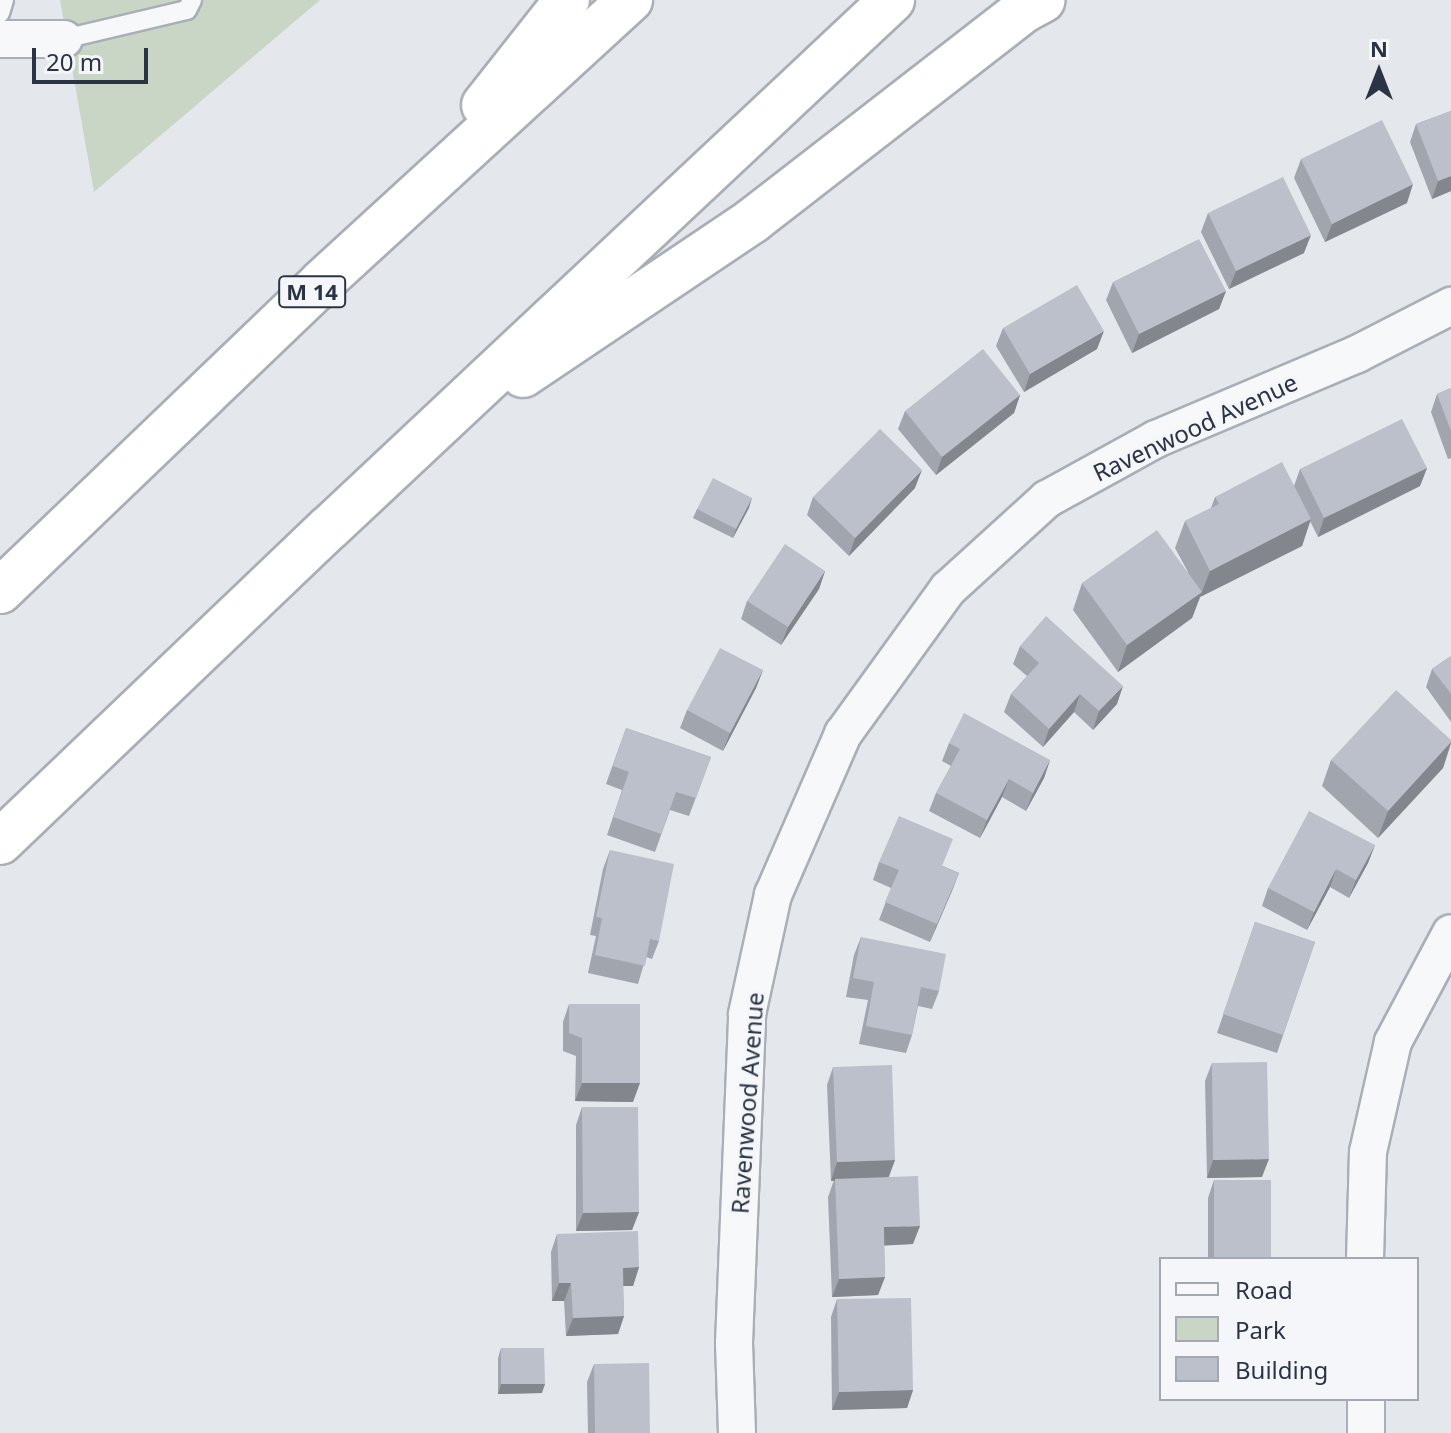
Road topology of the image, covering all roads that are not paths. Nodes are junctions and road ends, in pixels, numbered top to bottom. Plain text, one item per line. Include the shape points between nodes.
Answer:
1 (4, 0) edge
2 (192, 0) edge
3 (567, 0) edge
4 (630, 0) edge
5 (892, 0) edge
6 (1043, 0) edge
7 (0, 13) edge
8 (0, 39) edge
9 (64, 39) joint
10 (397, 214) junction
11 (1451, 306) edge
12 (415, 448) junction
13 (0, 591) edge
14 (0, 842) edge
15 (1451, 933) edge
16 (1365, 1257) edge
17 (1366, 1401) edge
18 (737, 1433) edge
19 (1366, 1433) edge

1 - 7 lane
2 - 9 lane via 187,10
3 - 10 highway
4 - 10 highway, M 14
5 - 12 highway
6 - 12 highway via 752,221
8 - 9 street
10 - 13 highway, M 14
11 - 18 street, Ravenwood Avenue via 1357,354 1156,439 1047,499 948,589 843,734 773,895 747,1014 734,1343
12 - 14 highway
15 - 16 street via 1393,1042 1368,1152
17 - 19 street

